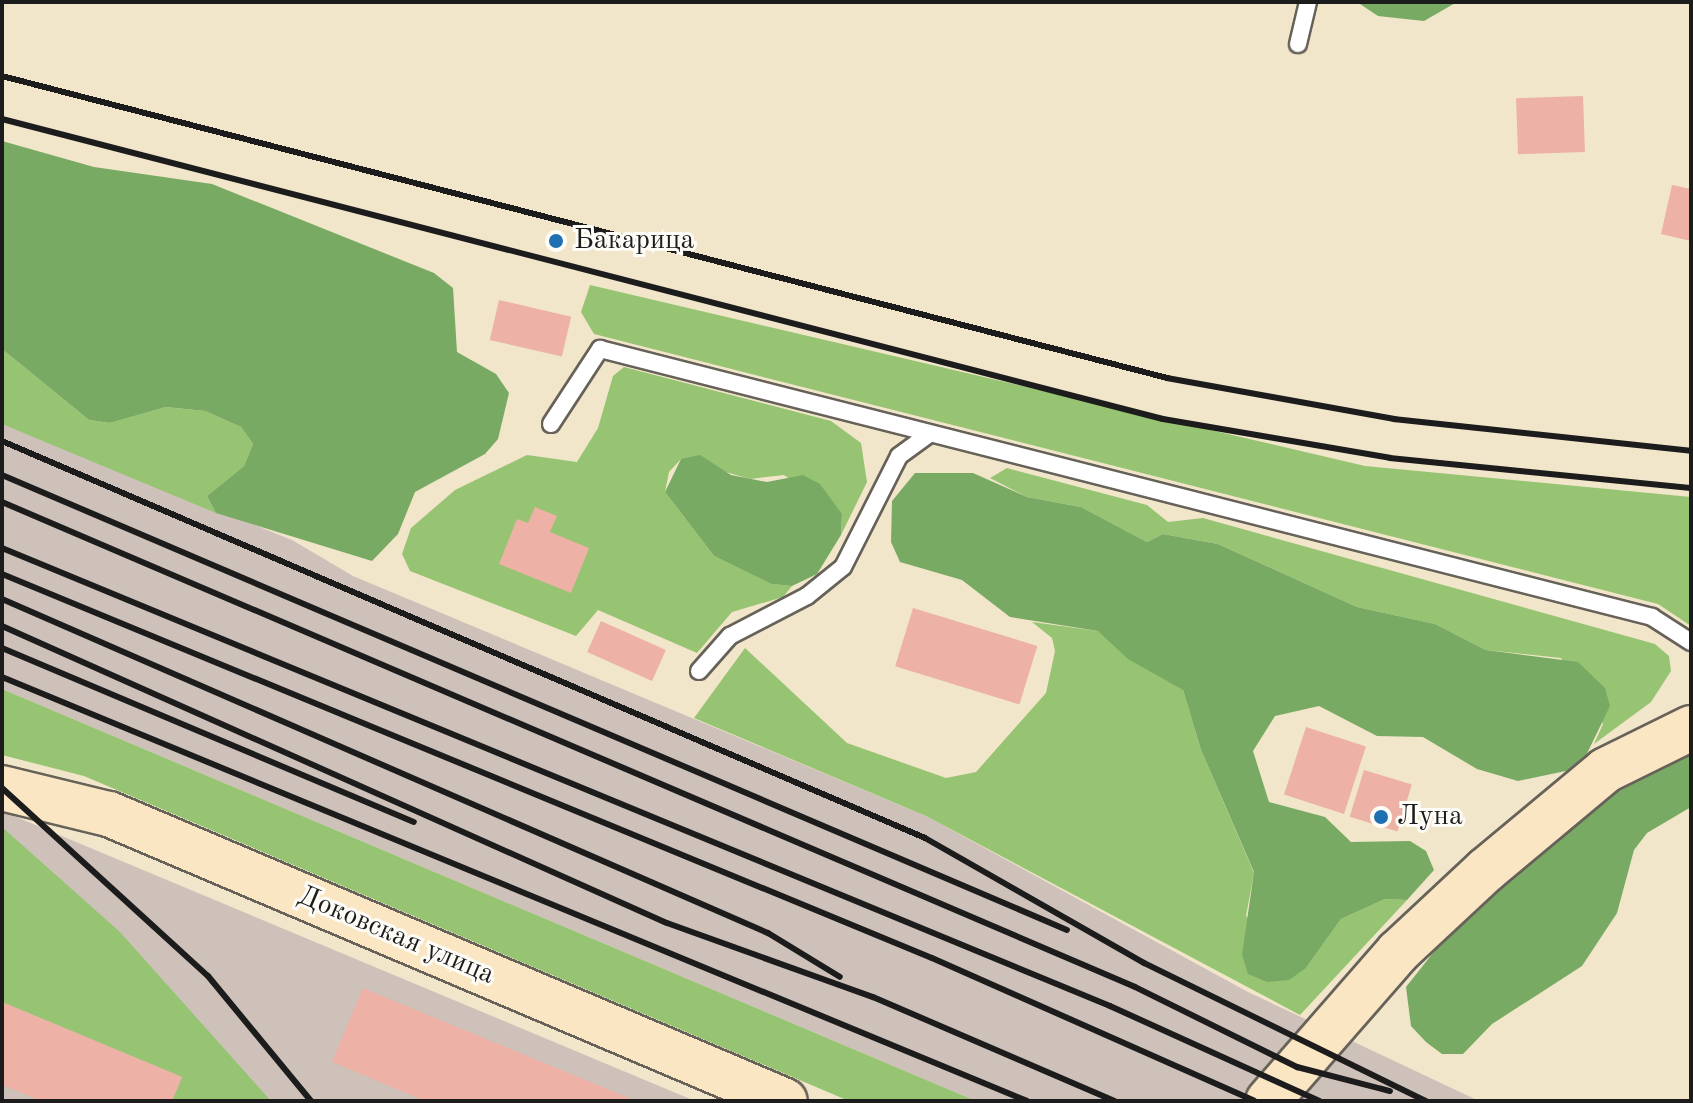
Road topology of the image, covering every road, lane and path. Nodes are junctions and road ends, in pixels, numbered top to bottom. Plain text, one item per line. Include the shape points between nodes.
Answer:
1 (1308, 2) edge
2 (1298, 44) dead end
3 (551, 424) dead end
4 (929, 434) junction
5 (1691, 642) edge
6 (699, 671) dead end
7 (1691, 728) edge
8 (2, 788) edge
9 (785, 1101) edge
10 (1268, 1101) edge

1 - 2 lane
3 - 4 lane via 600,349
4 - 5 lane via 1652,617
4 - 6 lane via 899,456 843,567 807,596 730,636
7 - 10 street via 1639,750 1577,794 1398,952
8 - 9 street, Доковская улица via 109,814

